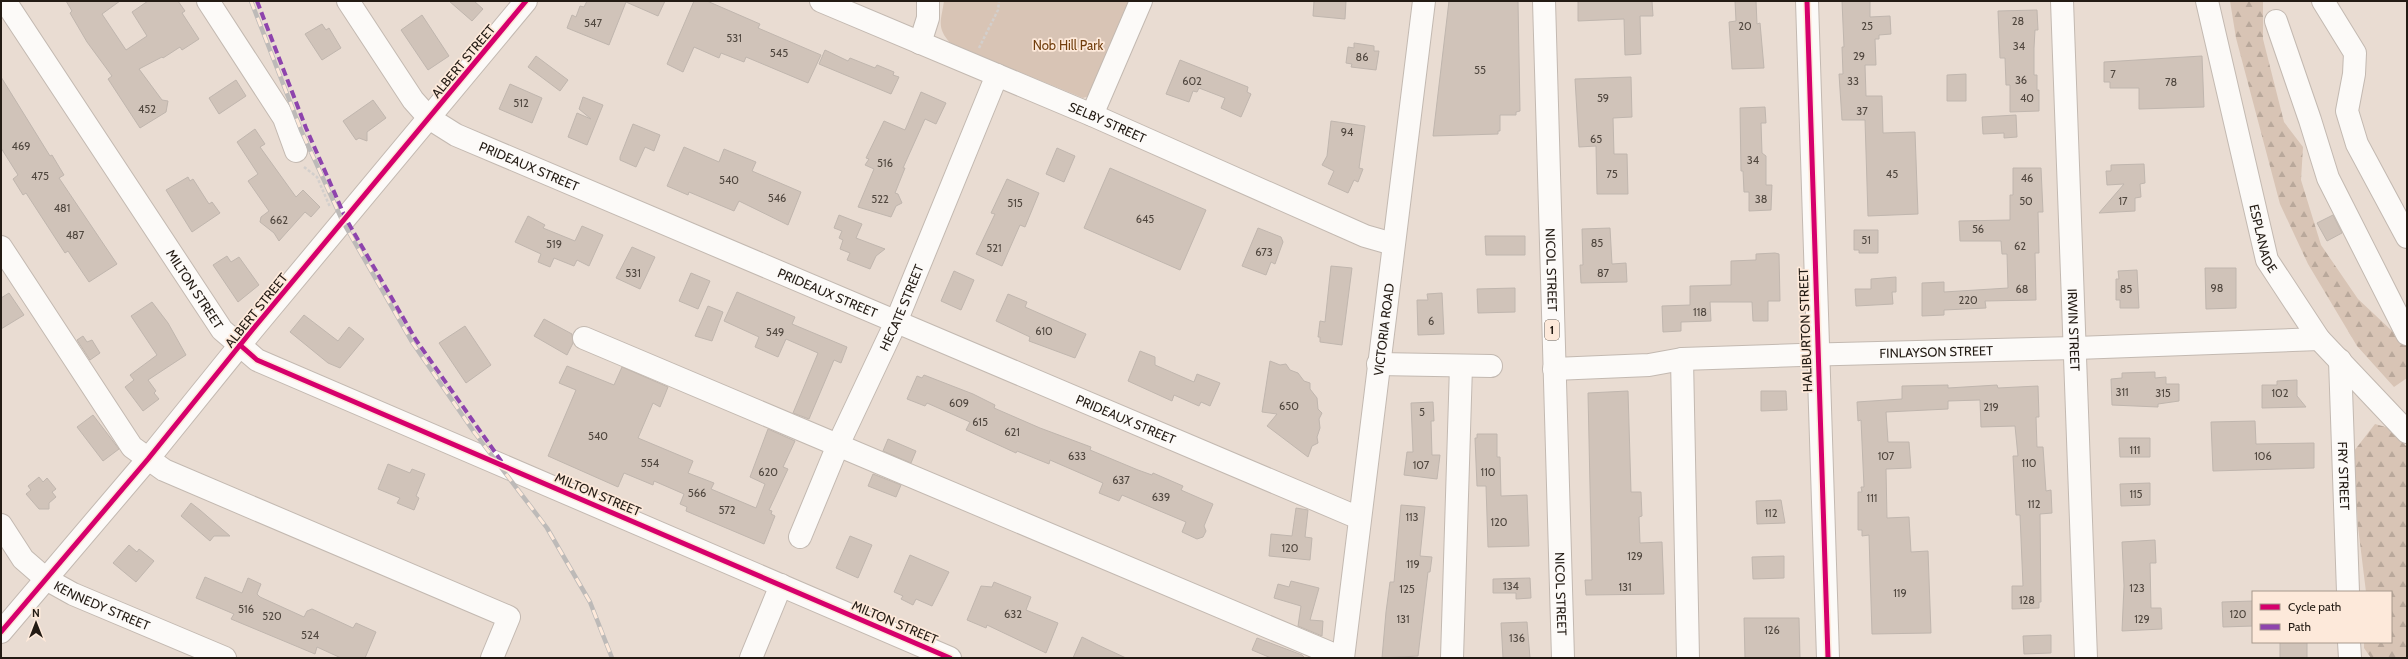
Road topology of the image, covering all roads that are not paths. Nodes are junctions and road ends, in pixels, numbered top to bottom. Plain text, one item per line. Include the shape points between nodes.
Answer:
1 (5, 1) edge
2 (208, 1) edge
3 (348, 1) edge
4 (526, 1) edge
5 (821, 1) edge
6 (928, 1) edge
7 (1141, 1) edge
8 (1424, 1) edge
9 (1544, 1) edge
10 (1807, 1) edge
11 (2062, 1) edge
12 (2207, 1) edge
13 (2323, 1) edge
14 (2276, 21) dead end
15 (920, 43) junction
16 (997, 75) junction
17 (1092, 115) junction
18 (430, 118) junction
19 (296, 151) road end
20 (2407, 238) edge
21 (1393, 244) junction
22 (1, 247) edge
23 (896, 322) junction
24 (2407, 334) edge
25 (584, 338) dead end
26 (2319, 339) junction
27 (240, 345) junction
28 (2076, 348) junction
29 (1817, 354) junction
30 (1682, 359) junction
31 (2340, 360) junction
32 (1378, 364) junction
33 (1461, 366) junction
34 (1491, 366) dead end
35 (1554, 369) junction
36 (2407, 432) edge
37 (838, 445) junction
38 (148, 459) junction
39 (1359, 518) junction
40 (1, 525) edge
41 (800, 537) dead end
42 (46, 579) junction
43 (781, 585) junction
44 (2348, 591) edge
45 (1, 632) edge
46 (2349, 643) edge
47 (225, 658) edge
48 (492, 658) edge
49 (751, 658) edge
50 (950, 658) edge
51 (1342, 658) edge
52 (1452, 658) edge
53 (1563, 658) edge
54 (1688, 658) edge
55 (1828, 658) edge
56 (2086, 658) edge
57 (2350, 658) edge

1 - 27 main road, MILTON STREET via 222,330
2 - 19 main road via 284,118
3 - 18 main road, PRIDEAUX STREET via 413,100
4 - 18 main road, ALBERT STREET
5 - 15 main road, SELBY STREET
6 - 15 main road via 928,18
7 - 17 main road
8 - 21 main road, VICTORIA ROAD
9 - 35 main road, NICOL STREET / 1
10 - 29 main road, HALIBURTON STREET
11 - 28 main road, IRWIN STREET
12 - 26 main road, ESPLANADE via 2267,260
13 - 20 main road via 2355,53 2347,111 2357,144
14 - 24 main road via 2328,178
15 - 16 main road, SELBY STREET
16 - 17 main road, SELBY STREET
16 - 23 main road, HECATE STREET
17 - 21 main road, SELBY STREET via 1365,236
18 - 23 main road, PRIDEAUX STREET via 456,135
18 - 27 main road, ALBERT STREET
21 - 32 main road, VICTORIA ROAD
22 - 38 main road via 132,447
23 - 37 main road, HECATE STREET
23 - 39 main road, PRIDEAUX STREET
25 - 37 main road
26 - 28 main road, FINLAYSON STREET
26 - 31 main road, ESPLANADE
27 - 38 main road, ALBERT STREET
27 - 43 main road, MILTON STREET via 257,360
28 - 29 main road, FINLAYSON STREET
28 - 56 main road, IRWIN STREET
29 - 30 main road, FINLAYSON STREET
29 - 55 main road, HALIBURTON STREET
30 - 35 main road, FINLAYSON STREET via 1649,365
30 - 54 main road
31 - 36 main road, ESPLANADE
31 - 44 main road, FRY STREET
32 - 33 main road
32 - 39 main road, VICTORIA ROAD
33 - 34 main road
33 - 52 main road
35 - 53 main road, NICOL STREET / 1
37 - 41 main road, HECATE STREET
37 - 51 main road
38 - 42 main road, ALBERT STREET
38 - 48 main road via 164,470 509,617
39 - 51 main road, VICTORIA ROAD
40 - 42 main road, KENNEDY STREET via 23,559
42 - 45 main road, ALBERT STREET
42 - 47 main road, KENNEDY STREET via 73,594
43 - 49 main road
43 - 50 main road, MILTON STREET
46 - 57 main road

